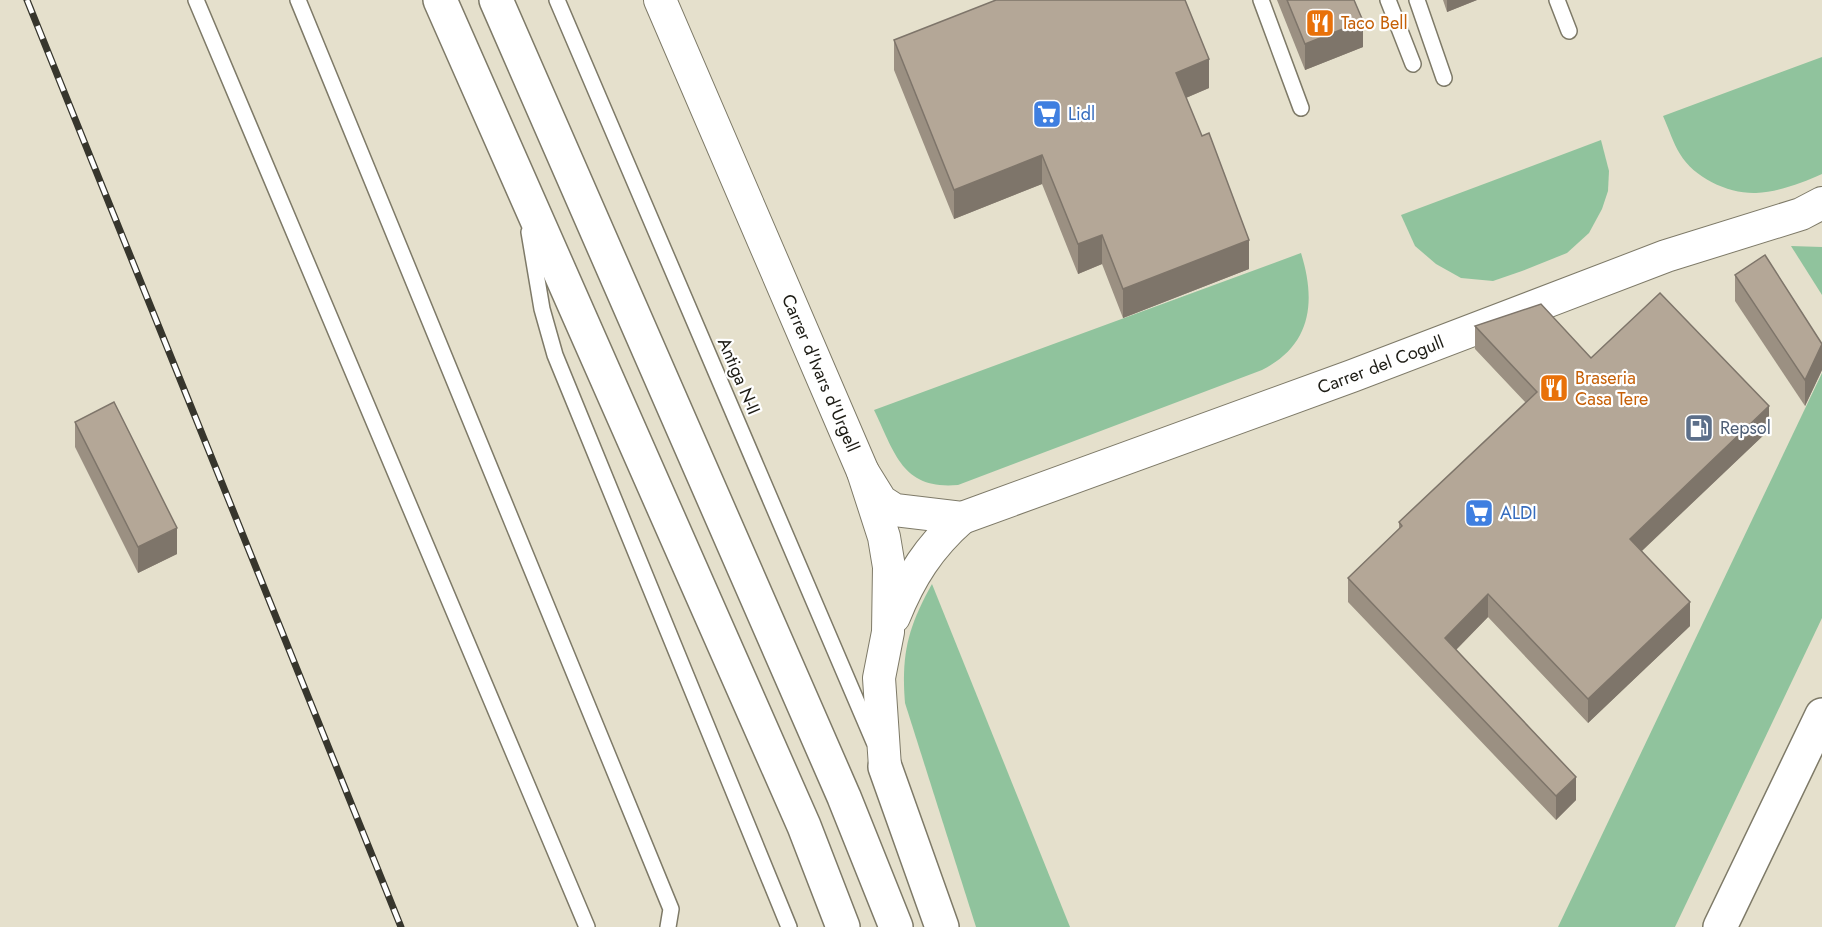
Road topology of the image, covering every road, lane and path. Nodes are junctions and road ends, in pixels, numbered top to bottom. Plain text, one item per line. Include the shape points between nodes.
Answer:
1 (196, 0) edge
2 (298, 0) edge
3 (440, 0) edge
4 (496, 0) edge
5 (557, 0) edge
6 (660, 0) edge
7 (1261, 0) edge
8 (1388, 0) edge
9 (1417, 0) edge
10 (1557, 0) edge
11 (1569, 31) dead end
12 (1413, 64) dead end
13 (1444, 78) dead end
14 (1301, 108) dead end
15 (522, 188) junction
16 (1815, 212) edge
17 (863, 472) junction
18 (962, 518) junction
19 (888, 632) junction
20 (1822, 715) edge
21 (885, 767) junction
22 (587, 927) edge
23 (668, 927) edge
24 (789, 927) edge
25 (843, 927) edge
26 (896, 927) edge
27 (942, 927) edge
28 (1720, 927) edge

1 - 22 lane
2 - 23 lane via 671,909
3 - 15 main road
4 - 26 main road via 844,797
5 - 21 lane, Antiga N-II
6 - 17 street, Carrer d'Ivars d'Urgell
7 - 14 lane
8 - 12 lane
9 - 13 lane
10 - 11 lane
15 - 24 lane via 542,309 555,355
15 - 25 main road via 804,826
16 - 18 street, Carrer del Cogull via 1666,256 1405,364
17 - 18 street via 881,501 895,510
17 - 19 street, Carrer d'Ivars d'Urgell via 884,537 889,567
18 - 19 street via 919,563
19 - 21 street, Carrer d'Ivars d'Urgell via 879,678
20 - 28 main road
21 - 27 main road

